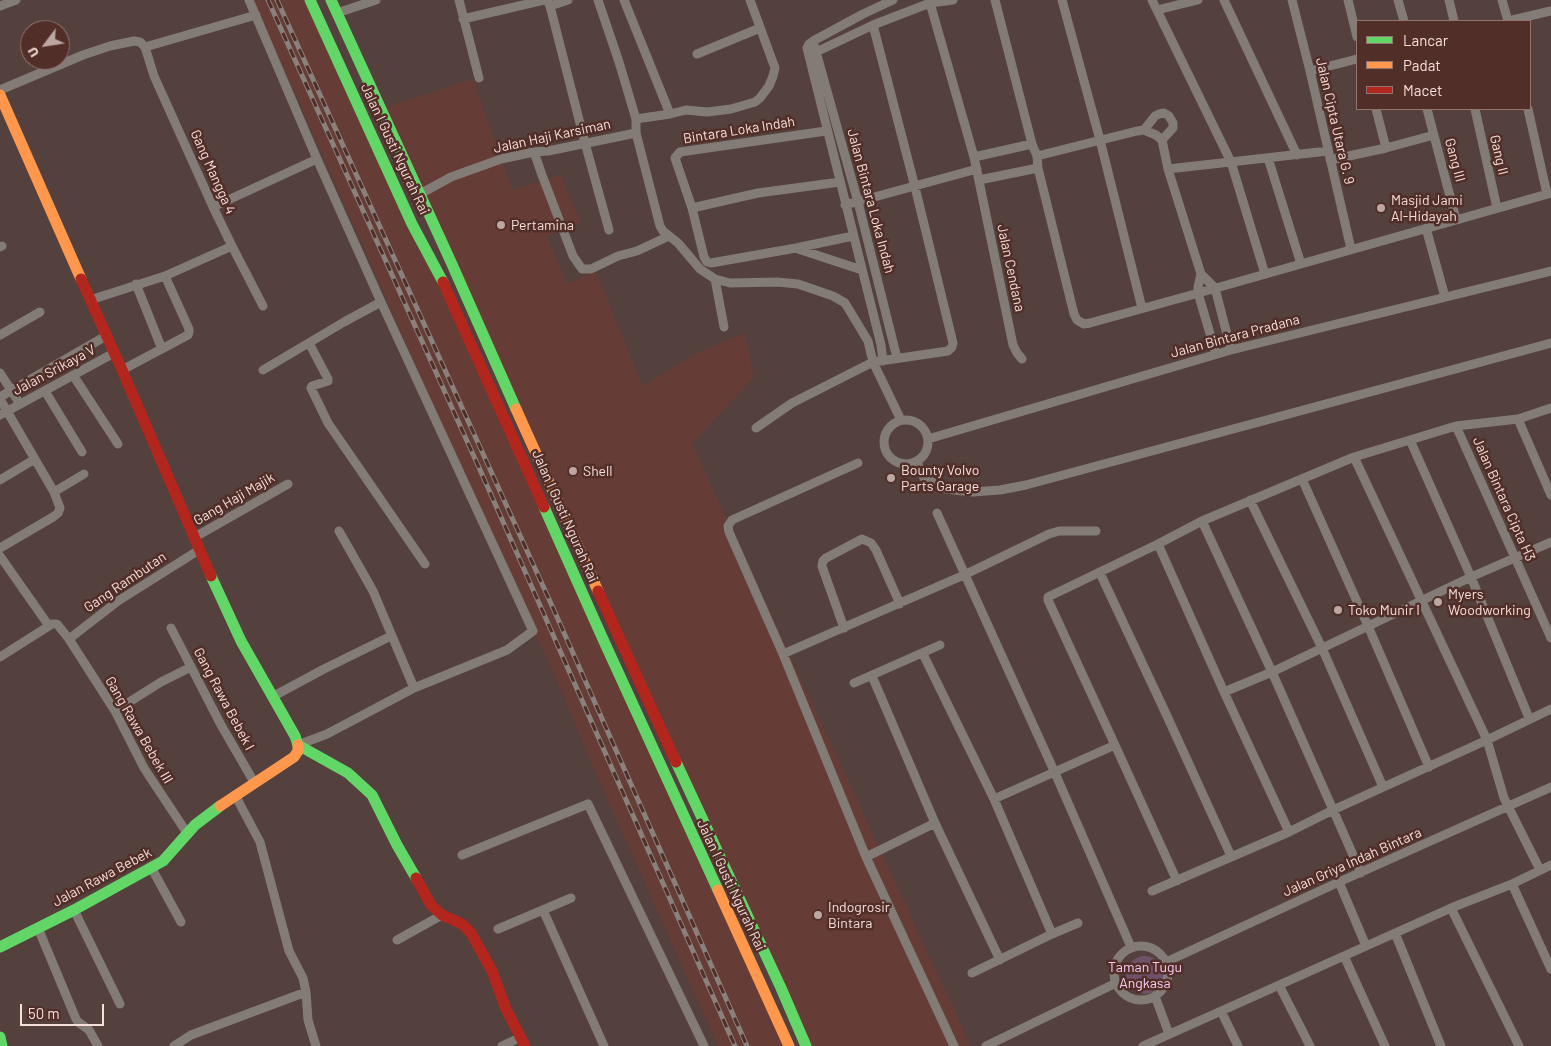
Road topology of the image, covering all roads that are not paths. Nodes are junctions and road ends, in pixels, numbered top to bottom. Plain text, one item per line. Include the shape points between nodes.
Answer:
1 (16, 0) edge
2 (249, 0) edge
3 (310, 0) edge
4 (331, 0) edge
5 (376, 0) edge
6 (459, 0) edge
7 (568, 0) edge
8 (598, 0) edge
9 (624, 0) edge
10 (750, 0) edge
11 (893, 0) edge
12 (953, 0) edge
13 (995, 0) edge
14 (1062, 0) edge
15 (1152, 0) edge
16 (1198, 0) edge
17 (1224, 0) edge
18 (1292, 0) edge
19 (1348, 0) edge
20 (1398, 0) edge
21 (1449, 0) edge
22 (1502, 0) edge
23 (547, 2) edge
24 (930, 3) junction
25 (0, 6) edge
26 (1157, 10) junction
27 (1551, 11) edge
28 (337, 13) junction
29 (256, 15) junction
30 (463, 19) junction
31 (1404, 20) edge
32 (1454, 20) edge
33 (1508, 20) edge
34 (1512, 20) edge
35 (873, 25) junction
36 (760, 28) junction
37 (1356, 33) edge
38 (814, 41) junction
39 (145, 47) junction
40 (817, 51) junction
41 (698, 54) dead end
42 (809, 55) junction
43 (1356, 60) edge
44 (1310, 70) junction
45 (479, 78) dead end
46 (0, 90) edge
47 (0, 94) edge
48 (1376, 110) edge
49 (1427, 110) edge
50 (1474, 110) edge
51 (1528, 110) edge
52 (670, 114) junction
53 (636, 119) junction
54 (826, 130) junction
55 (1144, 130) junction
56 (636, 133) junction
57 (1434, 135) junction
58 (1100, 140) junction
59 (1162, 140) junction
60 (585, 143) junction
61 (1032, 144) junction
62 (1386, 148) junction
63 (534, 152) junction
64 (1297, 154) junction
65 (1329, 155) junction
66 (974, 156) junction
67 (1037, 156) junction
68 (1268, 158) junction
69 (317, 159) junction
70 (1231, 162) junction
71 (1038, 168) junction
72 (977, 169) junction
73 (1168, 169) junction
74 (979, 180) junction
75 (840, 182) junction
76 (915, 186) junction
77 (420, 194) junction
78 (1549, 194) edge
79 (858, 202) junction
80 (845, 205) junction
81 (213, 207) junction
82 (692, 208) junction
83 (1497, 208) junction
84 (1456, 219) junction
85 (1426, 228) junction
86 (609, 230) dead end
87 (669, 236) junction
88 (853, 236) junction
89 (232, 246) junction
90 (796, 248) junction
91 (1351, 249) junction
92 (1301, 264) junction
93 (862, 270) junction
94 (1551, 271) edge
95 (1201, 274) junction
96 (1266, 274) junction
97 (164, 276) junction
98 (715, 279) junction
99 (136, 284) junction
100 (1215, 288) junction
101 (1198, 293) junction
102 (1445, 297) junction
103 (90, 300) junction
104 (381, 302) junction
105 (263, 306) dead end
106 (1142, 308) junction
107 (40, 312) dead end
108 (724, 327) dead end
109 (0, 335) edge
110 (106, 336) junction
111 (1551, 343) edge
112 (309, 344) junction
113 (162, 349) junction
114 (1231, 350) junction
115 (114, 353) junction
116 (1216, 354) junction
117 (897, 358) junction
118 (883, 360) junction
119 (1022, 360) dead end
120 (873, 362) junction
121 (122, 370) junction
122 (263, 370) dead end
123 (0, 373) edge
124 (73, 375) junction
125 (10, 390) junction
126 (46, 391) junction
127 (0, 398) edge
128 (20, 404) junction
129 (1551, 408) edge
130 (4, 413) edge
131 (1518, 418) junction
132 (900, 420) junction
133 (1456, 426) junction
134 (756, 428) dead end
135 (928, 439) junction
136 (1410, 440) junction
137 (118, 444) dead end
138 (82, 452) dead end
139 (1354, 457) junction
140 (35, 458) junction
141 (917, 462) junction
142 (858, 463) dead end
143 (84, 474) dead end
144 (1302, 479) junction
145 (0, 480) edge
146 (288, 484) dead end
147 (54, 492) junction
148 (1551, 495) edge
149 (1250, 500) junction
150 (937, 513) dead end
151 (1202, 520) junction
152 (1096, 531) dead end
153 (339, 532) dead end
154 (195, 537) junction
155 (1551, 542) edge
156 (1158, 544) junction
157 (0, 548) edge
158 (199, 550) junction
159 (0, 556) edge
160 (1514, 557) junction
161 (425, 564) dead end
162 (1100, 573) junction
163 (964, 575) junction
164 (1471, 577) junction
165 (1421, 600) junction
166 (900, 604) junction
167 (49, 626) junction
168 (1368, 626) junction
169 (172, 628) dead end
170 (844, 628) junction
171 (614, 629) junction
172 (392, 636) junction
173 (602, 637) junction
174 (1551, 638) edge
175 (69, 639) junction
176 (940, 645) dead end
177 (1322, 648) junction
178 (783, 654) junction
179 (923, 654) junction
180 (0, 657) edge
181 (191, 667) junction
182 (1272, 672) junction
183 (872, 676) junction
184 (854, 683) dead end
185 (414, 688) junction
186 (1224, 692) junction
187 (272, 697) junction
188 (1551, 709) edge
189 (115, 711) junction
190 (1529, 718) junction
191 (1487, 740) junction
192 (298, 745) junction
193 (1116, 745) junction
194 (1429, 767) junction
195 (1055, 773) junction
196 (254, 782) junction
197 (1383, 787) junction
198 (1551, 787) edge
199 (234, 795) junction
200 (994, 800) junction
201 (1508, 807) junction
202 (1333, 810) junction
203 (935, 823) junction
204 (1288, 832) junction
205 (187, 833) junction
206 (462, 855) dead end
207 (1230, 856) junction
208 (866, 857) junction
209 (1551, 865) edge
210 (152, 868) junction
211 (1540, 870) junction
212 (1361, 872) junction
213 (1177, 881) junction
214 (1339, 882) junction
215 (1512, 884) junction
216 (1152, 891) dead end
217 (571, 898) dead end
218 (1451, 908) junction
219 (74, 910) junction
220 (543, 910) junction
221 (442, 915) junction
222 (180, 922) dead end
223 (1078, 923) dead end
224 (38, 928) junction
225 (498, 929) dead end
226 (1052, 934) junction
227 (1395, 934) junction
228 (397, 940) dead end
229 (1366, 946) junction
230 (0, 947) edge
231 (1131, 947) junction
232 (1344, 956) junction
233 (1000, 960) junction
234 (1166, 962) junction
235 (1551, 970) edge
236 (972, 973) dead end
237 (1116, 983) junction
238 (1280, 985) junction
239 (781, 988) junction
240 (306, 992) junction
241 (766, 994) junction
242 (1155, 996) junction
243 (120, 1004) dead end
244 (1221, 1011) junction
245 (1169, 1034) junction
246 (0, 1037) edge
247 (523, 1041) edge
248 (2, 1046) edge
249 (98, 1046) edge
250 (174, 1046) edge
251 (316, 1046) edge
252 (502, 1046) edge
253 (604, 1046) edge
254 (704, 1046) edge
255 (789, 1046) edge
256 (806, 1046) edge
257 (954, 1046) edge
258 (986, 1046) edge
259 (1143, 1046) edge
260 (1238, 1046) edge
261 (1310, 1046) edge
262 (1385, 1046) edge
263 (1441, 1046) edge
264 (1519, 1046) edge

1 - 25 street
2 - 29 street
3 - 173 main road, Jalan I Gusti Ngurah Rai via 409,216 441,276
4 - 28 main road, Jalan I Gusti Ngurah Rai
5 - 28 street
6 - 30 street
7 - 23 street
8 - 53 street
9 - 52 street
10 - 36 street
11 - 38 street
12 - 24 street
13 - 61 street
14 - 58 street
15 - 26 street
16 - 26 street
17 - 64 street
18 - 44 street, Jalan Cipta Utara G. 9
19 - 37 street
20 - 31 street
21 - 32 street
22 - 33 street
23 - 30 street
23 - 60 street
24 - 35 street
24 - 66 street, Jalan Cendana
26 - 70 street
27 - 34 street
28 - 77 main road, Jalan I Gusti Ngurah Rai
29 - 39 street
29 - 69 street
30 - 45 street
35 - 40 street
35 - 76 street
36 - 41 street
36 - 52 street via 775,68 760,98 731,109 686,110
38 - 40 street, Jalan Bintara Loka Indah
38 - 42 street via 807,47
39 - 46 street via 134,42 83,54
39 - 81 street, Gang Mangga 4 via 154,76
40 - 42 street
40 - 79 street, Jalan Bintara Loka Indah
42 - 54 street, Jalan Bintara Loka Indah
43 - 44 street
44 - 65 street, Jalan Cipta Utara G. 9
47 - 103 main road
48 - 62 street
49 - 57 street, Gang III
50 - 83 street, Gang II
51 - 78 street
52 - 53 street
53 - 56 street
54 - 75 street, Jalan Bintara Loka Indah
54 - 82 street, Bintara Loka Indah via 680,152 675,158
55 - 58 street
55 - 59 street
55 - 59 street via 1155,116 1164,113 1169,116 1173,128
56 - 60 street, Jalan Haji Karsiman
56 - 87 street via 660,226
57 - 62 street
57 - 84 street, Gang III
58 - 67 street
58 - 106 street
59 - 73 street
60 - 63 street, Jalan Haji Karsiman
60 - 86 street
61 - 66 street
61 - 67 street
62 - 65 street
63 - 77 street, Jalan Haji Karsiman via 501,159 451,177
63 - 87 street via 573,256 582,269 591,269
64 - 65 street
64 - 68 street
65 - 91 street, Jalan Cipta Utara G. 9
66 - 72 street, Jalan Cendana
67 - 71 street
68 - 70 street
68 - 92 street
69 - 81 street
69 - 104 street
70 - 73 street
70 - 96 street
71 - 74 street
71 - 106 street via 1078,320 1090,323
72 - 74 street, Jalan Cendana
72 - 76 street
73 - 95 street
74 - 119 street, Jalan Cendana via 1013,345
75 - 80 street, Jalan Bintara Loka Indah
75 - 82 street via 758,193
76 - 79 street
76 - 117 street via 953,343 948,351
77 - 171 main road, Jalan I Gusti Ngurah Rai
78 - 83 street
79 - 80 street
79 - 117 street, Jalan Bintara Loka Indah
80 - 88 street, Jalan Bintara Loka Indah
81 - 89 street, Gang Mangga 4
82 - 90 street, Bintara Loka Indah via 708,262
83 - 84 street
84 - 85 street
85 - 91 street
85 - 102 street
87 - 98 street via 700,269
88 - 90 street, Bintara Loka Indah
88 - 93 street, Jalan Bintara Loka Indah
89 - 97 street
89 - 105 street, Gang Mangga 4
90 - 93 street
91 - 92 street
92 - 96 street
93 - 118 street, Jalan Bintara Loka Indah
94 - 102 street, Jalan Bintara Pradana
95 - 100 street
95 - 101 street
96 - 100 street
97 - 99 street
97 - 113 street via 189,332
98 - 108 street
98 - 120 street via 730,283 798,284 837,298 845,303 868,342
99 - 103 street
99 - 113 street
100 - 101 street
100 - 114 street
101 - 106 street
101 - 116 street
102 - 114 street, Jalan Bintara Pradana
103 - 110 main road
104 - 112 street
104 - 185 street via 533,631 507,650
107 - 109 street
110 - 115 main road
110 - 125 street, Jalan Srikaya V
111 - 141 street via 1000,490 946,489 924,478
112 - 122 street
112 - 161 street via 328,379 311,388 328,423
113 - 121 street
114 - 116 street, Jalan Bintara Pradana
115 - 121 main road
115 - 124 street, Jalan Srikaya V
116 - 135 street, Jalan Bintara Pradana
117 - 118 street
118 - 120 street
120 - 132 street
120 - 134 street via 792,404
121 - 154 main road
123 - 125 street
124 - 126 street, Jalan Srikaya V
124 - 137 street
125 - 127 street, Jalan Srikaya V
125 - 128 street
126 - 128 street, Jalan Srikaya V
126 - 138 street
127 - 130 street
128 - 130 street, Jalan Srikaya V
129 - 131 street
130 - 140 street
131 - 133 street
131 - 148 street
132 - 135 street via 918,423
132 - 141 street via 886,432 885,451 895,462 910,465
133 - 136 street
133 - 160 street, Jalan Bintara Cipta H3
135 - 141 street via 928,448
136 - 139 street
136 - 164 street
139 - 144 street
139 - 165 street
140 - 145 street
140 - 147 street
142 - 178 street via 732,520 728,526
143 - 147 street
144 - 149 street
144 - 168 street
146 - 154 street, Gang Haji Majik
147 - 157 street via 60,508 58,513
149 - 151 street
149 - 177 street
150 - 163 street
151 - 156 street
151 - 182 street
152 - 163 street via 1049,534
153 - 172 street via 373,591
154 - 158 main road
155 - 160 street
156 - 162 street
156 - 186 street
158 - 175 street, Gang Rambutan via 118,601
158 - 187 main road via 241,641
159 - 167 street
160 - 164 street
160 - 174 street, Jalan Bintara Cipta H3
162 - 193 street via 1051,594 1048,600
162 - 207 street
163 - 166 street
163 - 195 street
164 - 165 street
164 - 190 street
165 - 168 street
165 - 191 street
166 - 170 street
166 - 170 street via 876,550 862,539 823,561
167 - 175 street, Gang Rawa Bebek III via 57,624
167 - 180 street
168 - 177 street
168 - 194 street
169 - 181 street, Gang Rawa Bebek I
170 - 178 street
171 - 173 main road
171 - 239 main road, Jalan I Gusti Ngurah Rai
172 - 185 street
172 - 187 street
173 - 241 main road, Jalan I Gusti Ngurah Rai
175 - 189 street, Gang Rawa Bebek III
176 - 179 street
177 - 182 street
177 - 197 street
178 - 208 street
179 - 183 street
179 - 200 street
181 - 189 street
181 - 196 street, Gang Rawa Bebek I
182 - 186 street
182 - 202 street
183 - 184 street
183 - 203 street
185 - 192 street via 328,734
186 - 204 street
187 - 192 main road
188 - 190 street
189 - 205 street, Gang Rawa Bebek III via 144,768
190 - 191 street
191 - 194 street
191 - 201 street
192 - 196 main road, Jalan Rawa Bebek via 294,757
192 - 221 main road via 348,773 372,795 431,905
193 - 195 street
193 - 213 street
194 - 197 street
195 - 200 street
195 - 231 street
196 - 199 main road, Jalan Rawa Bebek
197 - 202 street
198 - 201 street, Jalan Griya Indah Bintara
199 - 205 main road, Jalan Rawa Bebek
199 - 240 street via 260,842 289,951 303,978
200 - 226 street
201 - 211 street
201 - 212 street, Jalan Griya Indah Bintara
202 - 204 street
202 - 212 street
203 - 208 street
203 - 233 street
204 - 207 street
205 - 210 main road, Jalan Rawa Bebek via 163,861
206 - 254 street via 588,804
207 - 213 street
208 - 257 street
209 - 211 street
210 - 219 main road, Jalan Rawa Bebek
210 - 222 street
211 - 215 street
212 - 214 street, Jalan Griya Indah Bintara
213 - 216 street
214 - 229 street
214 - 234 street, Jalan Griya Indah Bintara
215 - 218 street
215 - 235 street
217 - 220 street
218 - 227 street
218 - 264 street
219 - 224 main road, Jalan Rawa Bebek
219 - 243 street
220 - 225 street
220 - 253 street
221 - 228 street
221 - 247 main road via 462,924 471,933
223 - 226 street
224 - 230 main road, Jalan Rawa Bebek
224 - 249 street via 76,1019 89,1030
226 - 233 street
227 - 229 street
227 - 263 street
229 - 232 street
231 - 234 street via 1147,946 1162,955
231 - 237 street via 1123,951 1114,966
232 - 238 street
232 - 262 street
233 - 236 street
234 - 242 street via 1166,981
237 - 242 street via 1128,997 1137,1000
237 - 258 street
238 - 244 street
238 - 261 street
239 - 241 main road
239 - 256 main road, Jalan I Gusti Ngurah Rai
240 - 250 street via 191,1035
240 - 251 street via 308,1020
241 - 255 main road, Jalan I Gusti Ngurah Rai
242 - 245 street
244 - 245 street
244 - 260 street
245 - 259 street
246 - 248 main road
247 - 252 street

